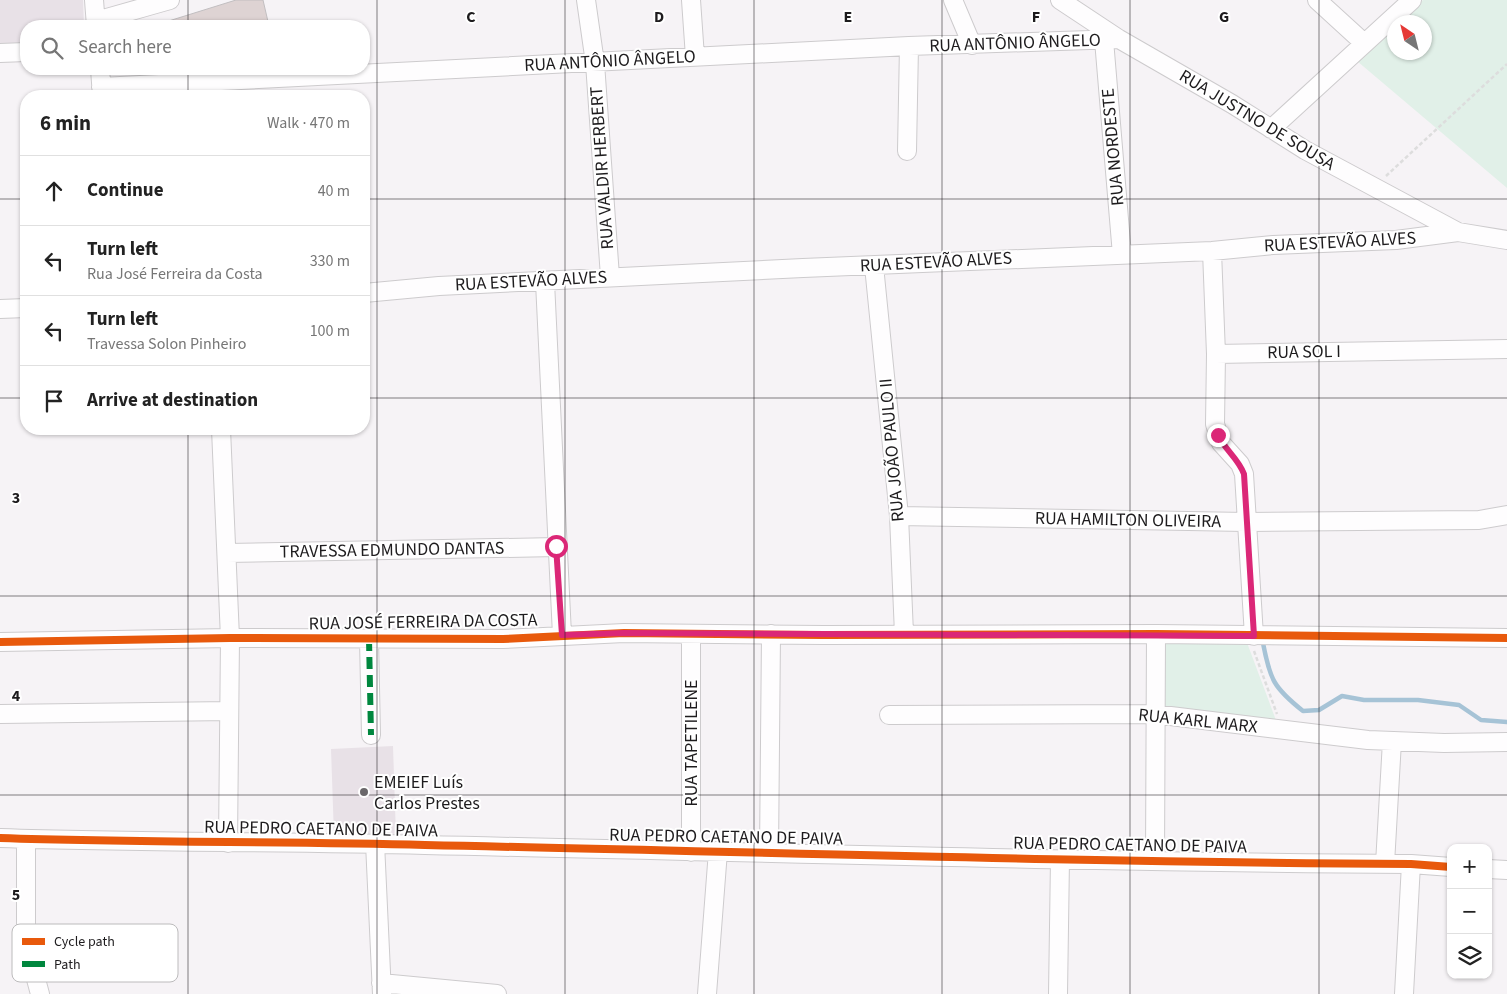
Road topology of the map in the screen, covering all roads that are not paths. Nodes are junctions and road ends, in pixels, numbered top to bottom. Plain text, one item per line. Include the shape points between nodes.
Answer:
1 (94, 0) edge
2 (170, 0) edge
3 (586, 0) edge
4 (691, 0) edge
5 (952, 0) edge
6 (1060, 0) edge
7 (1317, 0) edge
8 (1412, 0) edge
9 (96, 20) edge
10 (108, 20) edge
11 (1112, 39) junction
12 (1364, 43) junction
13 (972, 45) junction
14 (909, 46) junction
15 (20, 52) edge
16 (0, 53) edge
17 (696, 57) junction
18 (594, 62) junction
19 (101, 75) edge
20 (102, 90) edge
21 (119, 90) edge
22 (1271, 129) junction
23 (907, 151) dead end
24 (1458, 232) junction
25 (1507, 240) edge
26 (1212, 251) junction
27 (1122, 255) junction
28 (874, 266) junction
29 (610, 277) junction
30 (545, 282) junction
31 (370, 292) edge
32 (20, 308) edge
33 (0, 309) edge
34 (1507, 349) edge
35 (1216, 354) junction
36 (220, 435) edge
37 (899, 516) junction
38 (1507, 516) edge
39 (1246, 522) junction
40 (556, 546) junction
41 (227, 553) junction
42 (691, 634) junction
43 (771, 634) junction
44 (904, 634) junction
45 (1156, 634) junction
46 (562, 635) junction
47 (1251, 636) junction
48 (230, 638) junction
49 (1507, 638) edge
50 (369, 639) junction
51 (0, 642) edge
52 (229, 711) junction
53 (0, 714) edge
54 (1154, 714) junction
55 (889, 715) dead end
56 (371, 736) dead end
57 (1392, 741) junction
58 (1507, 742) edge
59 (0, 838) edge
60 (26, 839) junction
61 (228, 843) junction
62 (375, 843) junction
63 (718, 851) junction
64 (691, 852) junction
65 (769, 853) junction
66 (1060, 860) junction
67 (1155, 860) junction
68 (1385, 864) junction
69 (1411, 864) junction
70 (1447, 866) edge
71 (1492, 869) edge
72 (1507, 870) edge
73 (26, 924) edge
74 (382, 989) edge
75 (497, 994) edge
76 (707, 994) edge
77 (1058, 994) edge
78 (1404, 994) edge

1 - 9 street
2 - 10 street
3 - 18 street, RUA VALDIR HERBERT
4 - 17 street
5 - 13 street
6 - 11 street, RUA JUSTNO DE SOUSA
7 - 12 street
8 - 12 street
11 - 13 street, RUA ANTÔNIO ÂNGELO
11 - 22 street, RUA JUSTNO DE SOUSA
11 - 27 street, RUA NORDESTE
12 - 22 street
13 - 14 street, RUA ANTÔNIO ÂNGELO
14 - 17 street, RUA ANTÔNIO ÂNGELO
14 - 23 street
15 - 16 street
17 - 18 street, RUA ANTÔNIO ÂNGELO
18 - 21 street, RUA ANTÔNIO ÂNGELO
18 - 29 street, RUA VALDIR HERBERT
19 - 20 street
22 - 24 street, RUA JUSTNO DE SOUSA
24 - 25 street, RUA ESTEVÃO ALVES
24 - 26 street, RUA ESTEVÃO ALVES via 1404,239
26 - 27 street, RUA ESTEVÃO ALVES
26 - 35 street
27 - 28 street, RUA ESTEVÃO ALVES
28 - 29 street, RUA ESTEVÃO ALVES
28 - 37 street, RUA JOÃO PAULO II
29 - 30 street, RUA ESTEVÃO ALVES
30 - 31 street, RUA ESTEVÃO ALVES
30 - 40 street
32 - 33 street
34 - 35 street, RUA SOL I
35 - 39 street via 1215,424 1221,443 1240,464 1244,474
36 - 41 street
37 - 39 street, RUA HAMILTON OLIVEIRA
37 - 44 street, RUA JOÃO PAULO II
38 - 39 street, RUA HAMILTON OLIVEIRA via 1479,520
39 - 47 street
40 - 41 street, TRAVESSA EDMUNDO DANTAS
40 - 46 street
41 - 48 street
42 - 43 street, RUA JOSÉ FERREIRA DA COSTA
42 - 46 street, RUA JOSÉ FERREIRA DA COSTA
42 - 64 street, RUA TAPETILENE
43 - 44 street, RUA JOSÉ FERREIRA DA COSTA
43 - 65 street
44 - 45 street, RUA JOSÉ FERREIRA DA COSTA
45 - 47 street, RUA JOSÉ FERREIRA DA COSTA
45 - 54 street
46 - 50 street, RUA JOSÉ FERREIRA DA COSTA via 504,639
47 - 49 street, RUA JOSÉ FERREIRA DA COSTA
48 - 50 street, RUA JOSÉ FERREIRA DA COSTA
48 - 51 street, RUA JOSÉ FERREIRA DA COSTA
48 - 52 street
50 - 56 street
52 - 53 street
52 - 61 street
54 - 55 street, RUA KARL MARX
54 - 57 street, RUA KARL MARX
54 - 67 street
57 - 58 street, RUA KARL MARX
57 - 68 street
59 - 60 street, RUA PEDRO CAETANO DE PAIVA
60 - 61 street, RUA PEDRO CAETANO DE PAIVA
60 - 73 street
61 - 62 street, RUA PEDRO CAETANO DE PAIVA
62 - 64 street, RUA PEDRO CAETANO DE PAIVA
62 - 74 street
63 - 64 street, RUA PEDRO CAETANO DE PAIVA
63 - 65 street, RUA PEDRO CAETANO DE PAIVA
63 - 76 street
65 - 66 street, RUA PEDRO CAETANO DE PAIVA
66 - 67 street, RUA PEDRO CAETANO DE PAIVA
66 - 77 street
67 - 68 street, RUA PEDRO CAETANO DE PAIVA
68 - 69 street, RUA PEDRO CAETANO DE PAIVA
69 - 70 street, RUA PEDRO CAETANO DE PAIVA
69 - 78 street
71 - 72 street
74 - 75 street

